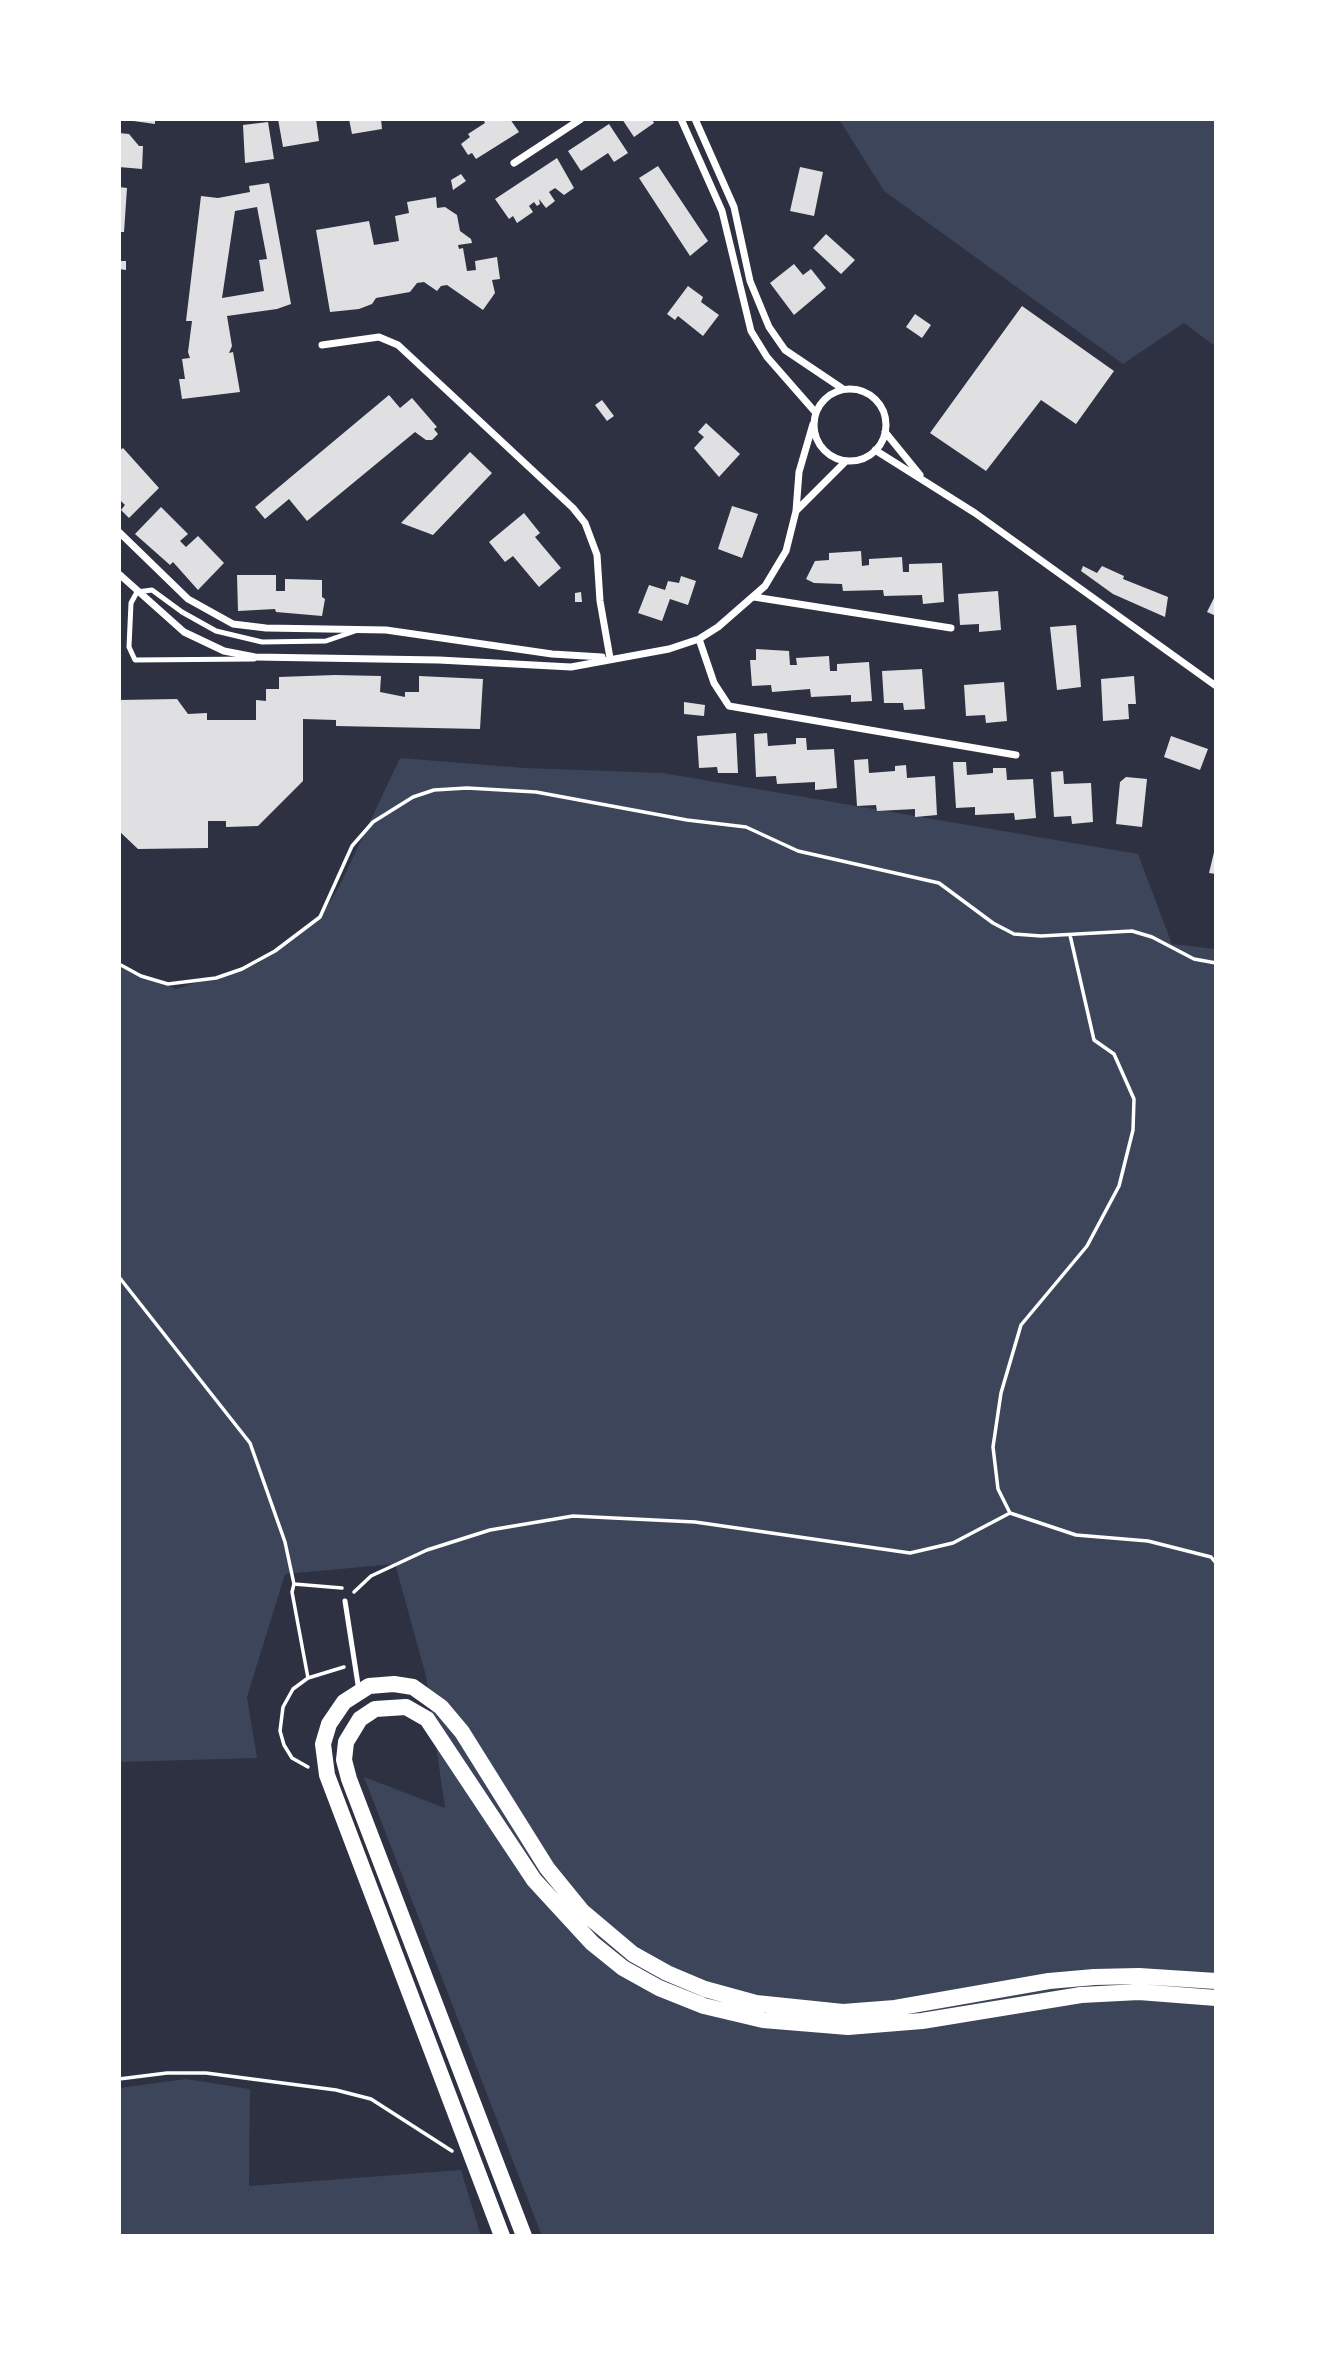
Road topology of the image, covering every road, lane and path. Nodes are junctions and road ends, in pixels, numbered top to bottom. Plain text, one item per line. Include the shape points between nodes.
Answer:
1 (581, 119) edge
2 (681, 119) edge
3 (695, 119) edge
4 (514, 163) dead end
5 (322, 345) dead end
6 (843, 389) junction
7 (816, 413) junction
8 (813, 424) junction
9 (885, 432) junction
10 (876, 450) junction
11 (846, 461) junction
12 (925, 481) junction
13 (796, 511) junction
14 (119, 532) edge
15 (119, 574) edge
16 (137, 592) junction
17 (754, 597) junction
18 (951, 628) dead end
19 (360, 629) junction
20 (699, 639) junction
21 (610, 658) junction
22 (271, 659) junction
23 (1216, 686) edge
24 (1016, 755) dead end
25 (1070, 935) junction
26 (1216, 962) edge
27 (119, 964) edge
28 (119, 1277) edge
29 (1010, 1513) junction
30 (1216, 1563) edge
31 (294, 1584) junction
32 (357, 1589) junction
33 (345, 1601) joint
34 (352, 1665) junction
35 (308, 1678) junction
36 (359, 1691) junction
37 (366, 1714) junction
38 (326, 1770) junction
39 (1216, 1981) edge
40 (1216, 1998) edge
41 (119, 2079) edge
42 (474, 2160) junction
43 (502, 2236) edge
44 (524, 2236) edge

1 - 4 street
2 - 7 street via 722,211 751,331 767,357
3 - 6 street via 734,207 750,281 769,327 785,350
5 - 21 street via 379,337 398,345 573,508 585,523 597,555
6 - 7 street via 830,394
6 - 9 street via 871,396 881,407
7 - 8 street
8 - 11 street via 823,449
8 - 13 street via 799,472
9 - 10 street
9 - 12 street
10 - 11 street
10 - 12 street
11 - 13 street
12 - 23 street
13 - 17 street via 786,551
14 - 19 street via 188,600 233,624
15 - 16 street
16 - 19 lane via 152,590 202,623 246,640 326,641
16 - 22 street via 173,625 194,637 224,650
16 - 22 lane via 131,603 129,647 135,660
17 - 18 street
17 - 20 street
19 - 21 street
20 - 21 street via 669,649
20 - 24 street via 714,683 729,706
21 - 22 street via 571,667
25 - 26 path via 1132,930 1194,958
25 - 27 path via 1010,933 939,883 798,851 746,827 536,792 467,788 413,797 373,822 352,846 320,917 242,969 168,984
25 - 29 path via 1094,1040 1114,1054 1133,1099 1133,1130 1119,1186 1087,1246 1021,1325 1001,1393 993,1447 998,1489
28 - 31 path via 250,1444 285,1542
29 - 30 path via 1076,1535 1148,1541 1211,1557
29 - 32 path via 953,1543 910,1553 695,1522 573,1516 490,1530 427,1550 371,1576
31 - 32 path
31 - 35 path
32 - 33 path
33 - 34 lane
34 - 35 path
34 - 36 lane
35 - 38 path via 293,1689 283,1707 280,1731 292,1758
36 - 37 main road
36 - 38 main road via 344,1702 329,1724 323,1744
36 - 39 main road via 394,1684 431,1698 453,1718 547,1868 582,1911 634,1954 705,1989 756,2003 843,2012 1083,1978
37 - 40 main road via 400,1706 427,1719 534,1880 565,1916 623,1968 704,2006 763,2021 848,2027 922,2021 1081,1995 1139,1992
37 - 44 main road via 350,1732 344,1760
38 - 42 main road
41 - 42 path via 206,2073 336,2090 370,2099 446,2149
42 - 43 main road

